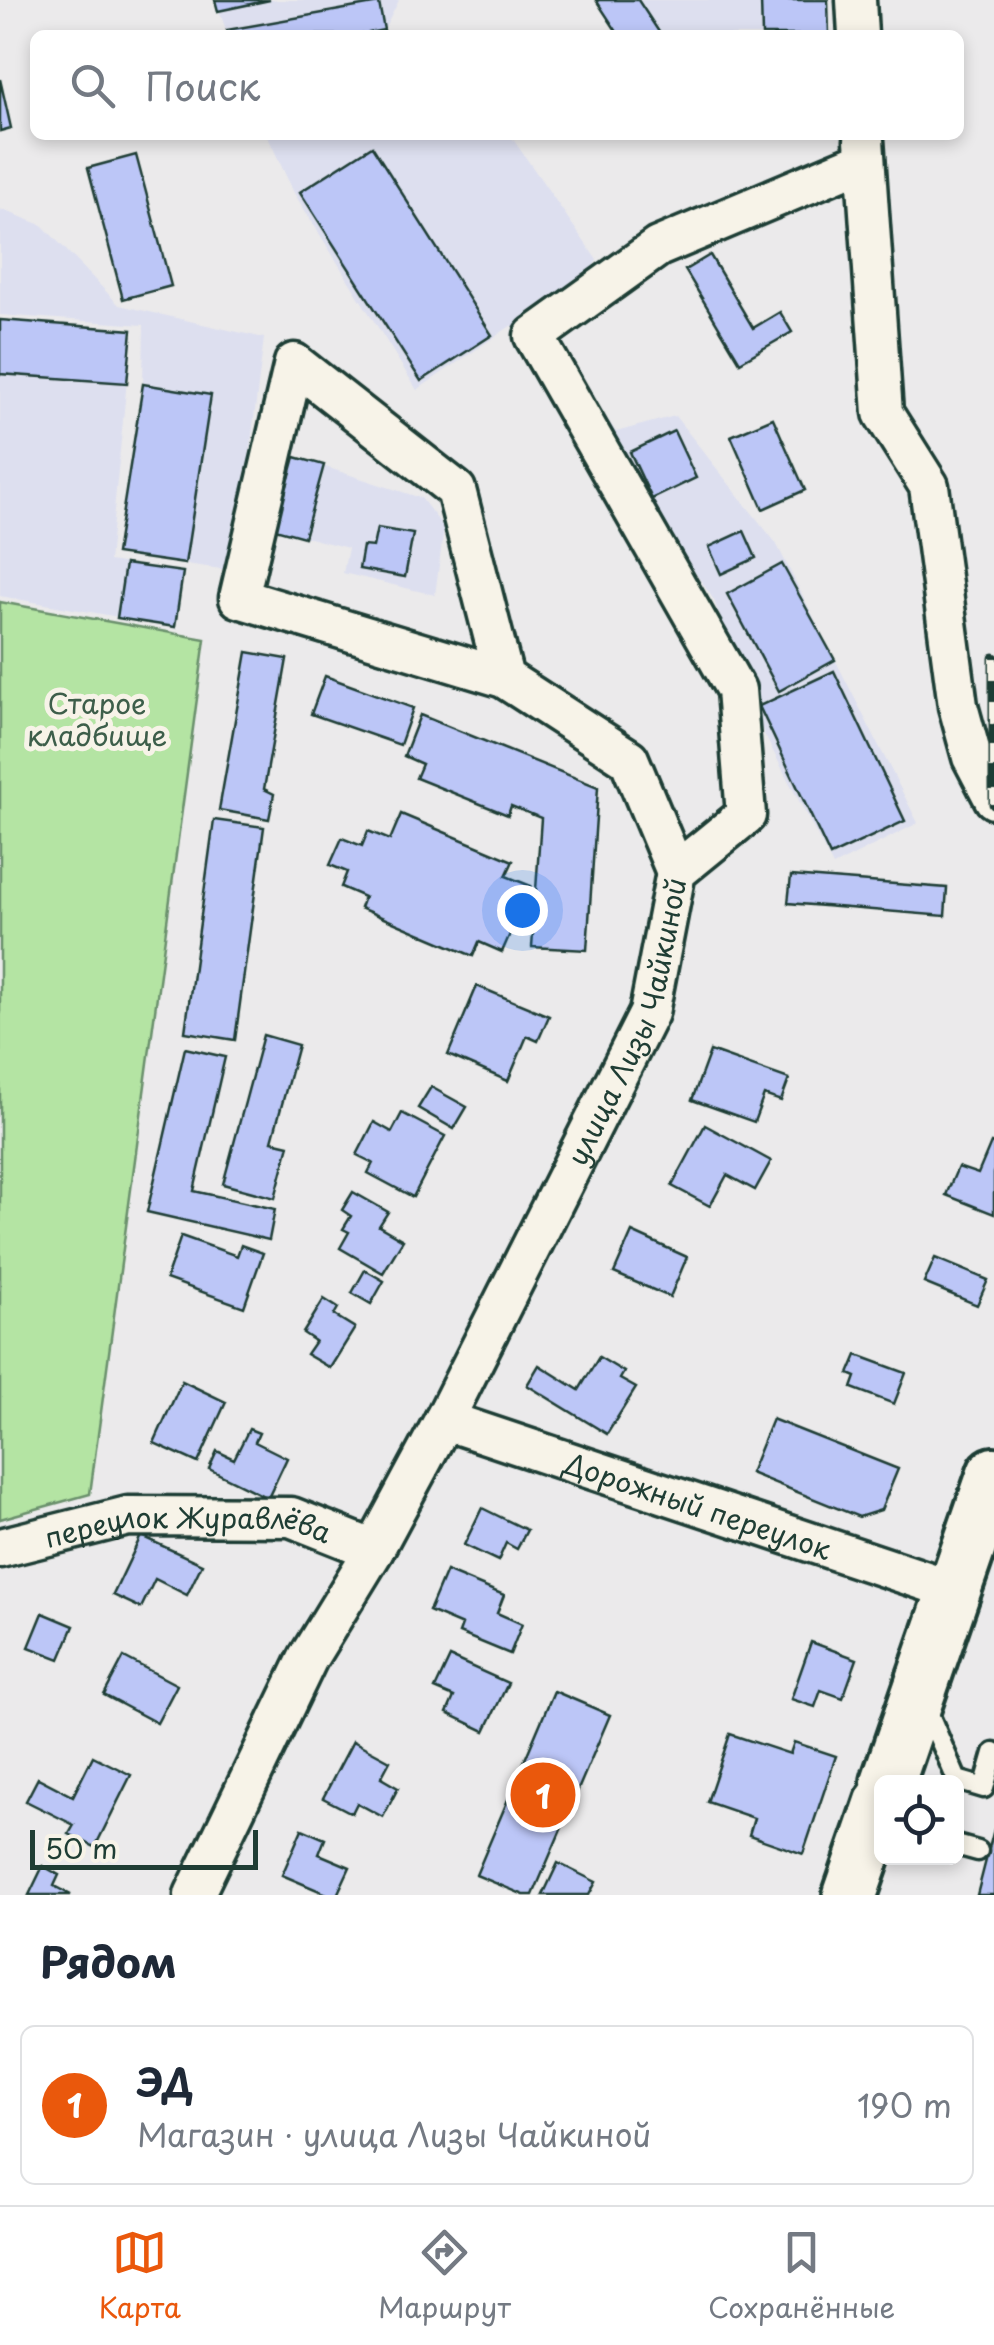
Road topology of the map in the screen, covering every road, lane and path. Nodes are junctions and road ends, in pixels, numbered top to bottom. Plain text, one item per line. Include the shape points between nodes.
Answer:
1 (856, 0) edge
2 (858, 30) edge
3 (864, 148) edge
4 (504, 678) junction
5 (994, 799) edge
6 (676, 872) junction
7 (444, 1420) junction
8 (994, 1474) edge
9 (0, 1548) edge
10 (374, 1550) junction
11 (953, 1590) junction
12 (920, 1690) junction
13 (994, 1753) edge
14 (890, 1775) edge
15 (964, 1847) edge
16 (978, 1851) dead end
17 (194, 1895) edge

1 - 2 street
3 - 5 street via 883,413 929,486 958,706 972,757
3 - 6 street, улица Лизы Чайкиной via 658,247 534,336 736,690 746,815
4 - 4 street via 239,598 294,363 456,490
4 - 6 street via 628,759
6 - 7 street, улица Лизы Чайкиной via 648,1012
7 - 10 street, улица Лизы Чайкиной
7 - 11 street, Дорожный переулок
8 - 11 main road
9 - 10 street, переулок Журавлёва via 128,1516 291,1517
10 - 17 street, улица Лизы Чайкиной via 308,1658
11 - 12 main road
12 - 13 lane via 958,1780 984,1788
12 - 14 main road
15 - 16 lane

